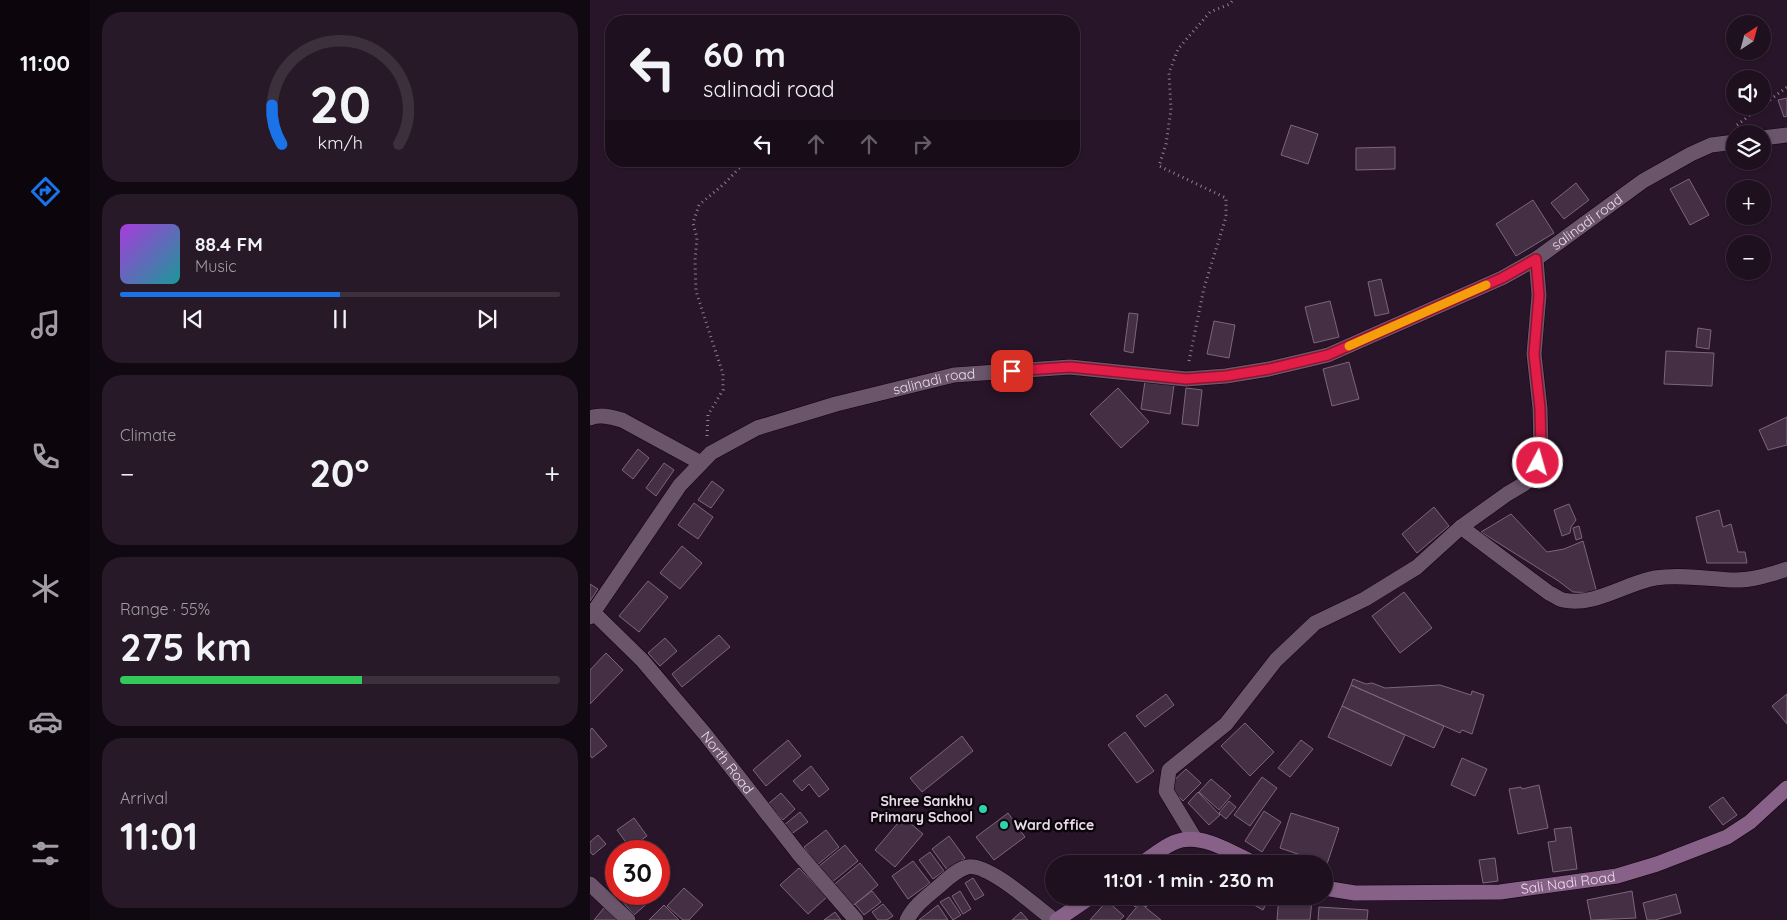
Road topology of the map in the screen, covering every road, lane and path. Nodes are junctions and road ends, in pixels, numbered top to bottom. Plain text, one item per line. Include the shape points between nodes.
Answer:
1 (1233, 0) edge
2 (1787, 87) edge
3 (1771, 99) edge
4 (1787, 135) edge
5 (1771, 137) edge
6 (1726, 143) edge
7 (740, 167) edge
8 (1536, 259) junction
9 (1186, 379) junction
10 (590, 418) edge
11 (706, 458) junction
12 (1461, 527) junction
13 (1787, 569) edge
14 (592, 615) edge
15 (1787, 788) edge
16 (1195, 839) junction
17 (1153, 855) edge
18 (1236, 855) edge
19 (590, 884) edge
20 (1333, 889) edge
21 (1078, 905) edge
22 (628, 920) edge
23 (856, 920) edge
24 (907, 920) edge
25 (1055, 920) edge

1 - 9 path via 1210,12 1178,49 1169,73 1171,110 1159,166 1226,198 1226,217 1204,288
2 - 3 path
4 - 5 street
6 - 8 street, salinadi road via 1711,145 1691,154 1643,181
7 - 11 path via 699,205 693,223 697,238 696,291 723,374 723,390 708,415
8 - 9 street, salinadi road via 1502,278 1328,355 1269,369
8 - 12 street via 1539,295 1534,354 1541,450 1538,463 1534,475 1524,484
9 - 11 street, salinadi road via 1070,367 954,375 836,404 757,428
10 - 11 street via 608,416 622,420
11 - 14 street, salinadi road via 680,485
12 - 13 street via 1562,600 1584,600 1609,594 1652,578 1750,579
12 - 16 street via 1417,567 1365,599 1315,622 1276,660 1226,724 1169,770 1166,792
14 - 23 street, North Road via 642,660
15 - 20 main road, Sali Nadi Road via 1750,822 1727,837 1616,876 1500,892 1355,893
16 - 17 main road via 1180,840
16 - 18 main road
19 - 22 street
21 - 25 main road
24 - 25 street via 921,901 950,877 972,867 982,868 1004,882

